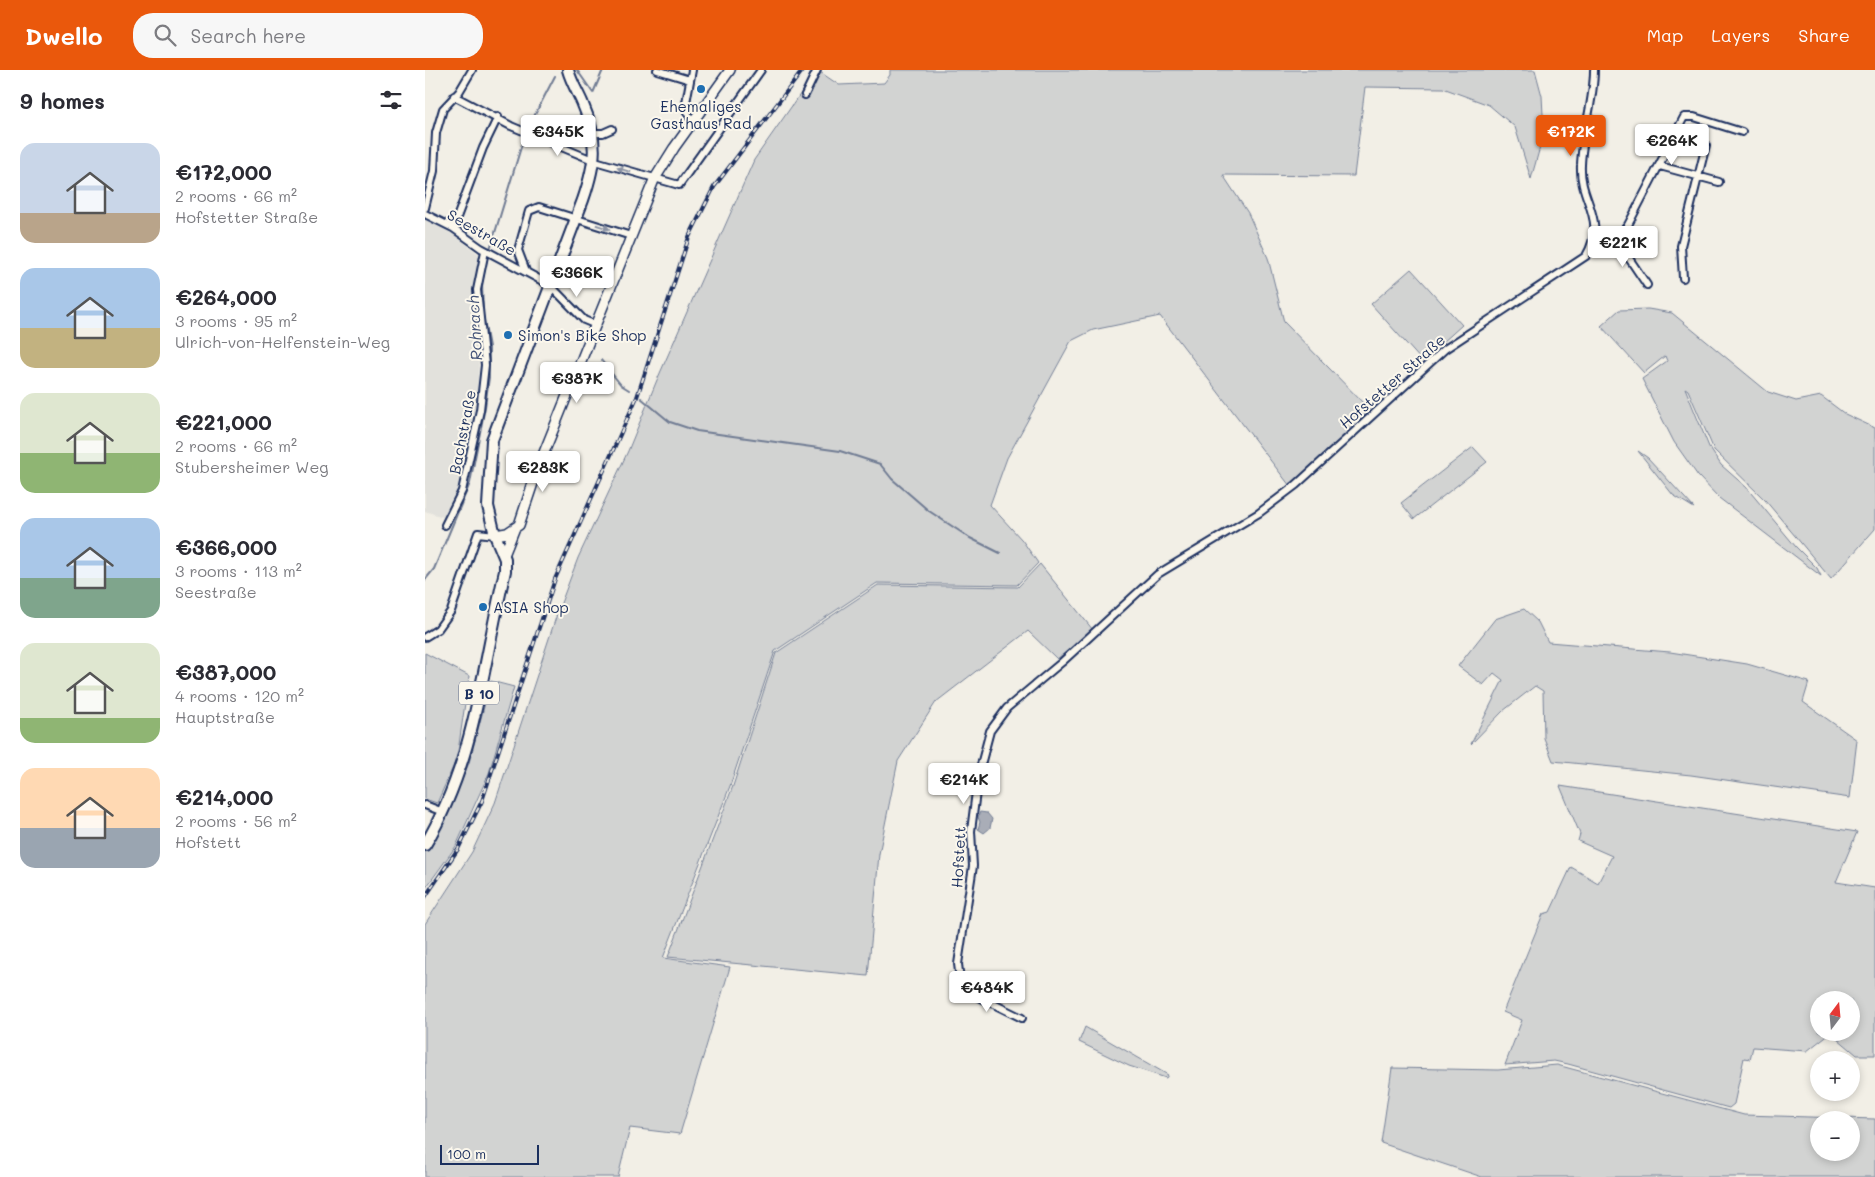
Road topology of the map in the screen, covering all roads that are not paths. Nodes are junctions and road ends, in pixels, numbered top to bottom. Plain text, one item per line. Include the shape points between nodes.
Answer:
1 (472, 70) edge
2 (568, 70) edge
3 (657, 70) edge
4 (692, 70) edge
5 (730, 70) edge
6 (761, 70) edge
7 (817, 70) edge
8 (1594, 70) edge
9 (690, 80) junction
10 (805, 95) dead end
11 (455, 96) junction
12 (497, 117) junction
13 (692, 122) junction
14 (612, 129) dead end
15 (1742, 132) dead end
16 (593, 133) junction
17 (1706, 145) dead end
18 (595, 161) junction
19 (1660, 166) junction
20 (1697, 176) junction
21 (654, 180) junction
22 (1719, 182) dead end
23 (425, 208) edge
24 (425, 214) edge
25 (576, 218) junction
26 (453, 228) junction
27 (631, 236) junction
28 (1616, 239) junction
29 (1593, 243) junction
30 (486, 251) junction
31 (526, 271) junction
32 (1683, 278) dead end
33 (549, 285) junction
34 (1647, 285) dead end
35 (596, 325) junction
36 (445, 524) dead end
37 (514, 530) junction
38 (495, 534) junction
39 (504, 555) junction
40 (425, 638) edge
41 (1062, 662) joint
42 (425, 806) edge
43 (440, 811) junction
44 (425, 845) edge
45 (1022, 1018) dead end

1 - 11 street
2 - 16 main road, B 10
3 - 9 street
4 - 9 street
5 - 13 street
6 - 21 street via 679,186
7 - 10 street
8 - 29 street via 1581,166 1595,221
9 - 13 street via 685,108
11 - 12 street
11 - 23 street via 443,109
12 - 18 street
12 - 26 street
13 - 21 street
14 - 16 street
15 - 19 street via 1694,117 1684,117
16 - 18 main road, B 10
17 - 20 street
21 -> 18 street
18 - 25 main road, B 10
19 - 20 street
19 - 28 street via 1628,224
20 - 22 street
20 - 32 street via 1681,246
21 - 27 street
24 - 26 street, Seestraße
25 -> 27 street
25 - 31 street via 539,207 529,211 518,250
25 - 33 main road, B 10
26 - 30 street, Seestraße
27 - 35 street
28 - 29 street
28 - 34 street
29 - 41 street, Hofstetter Straße via 1586,256 1574,265 1445,349 1296,485 1259,514 1158,574
30 - 31 street, Seestraße
30 - 36 street, Bachstraße via 477,290 485,366 480,410 462,491
31 - 33 street, Seestraße
33 - 35 street, Seestraße via 584,320
33 - 38 main road, B 10 via 492,440 488,493
35 - 37 street via 539,465 519,525
37 - 38 street
37 - 39 street
38 - 39 main road, B 10
38 - 40 street via 478,533 451,611 438,629
39 - 43 main road, B 10 via 505,571 475,712 462,762
41 - 45 street, Hofstett via 1007,708 990,731 978,776 971,831 973,866 958,964 961,988
42 - 43 street
43 - 44 main road, B 10

